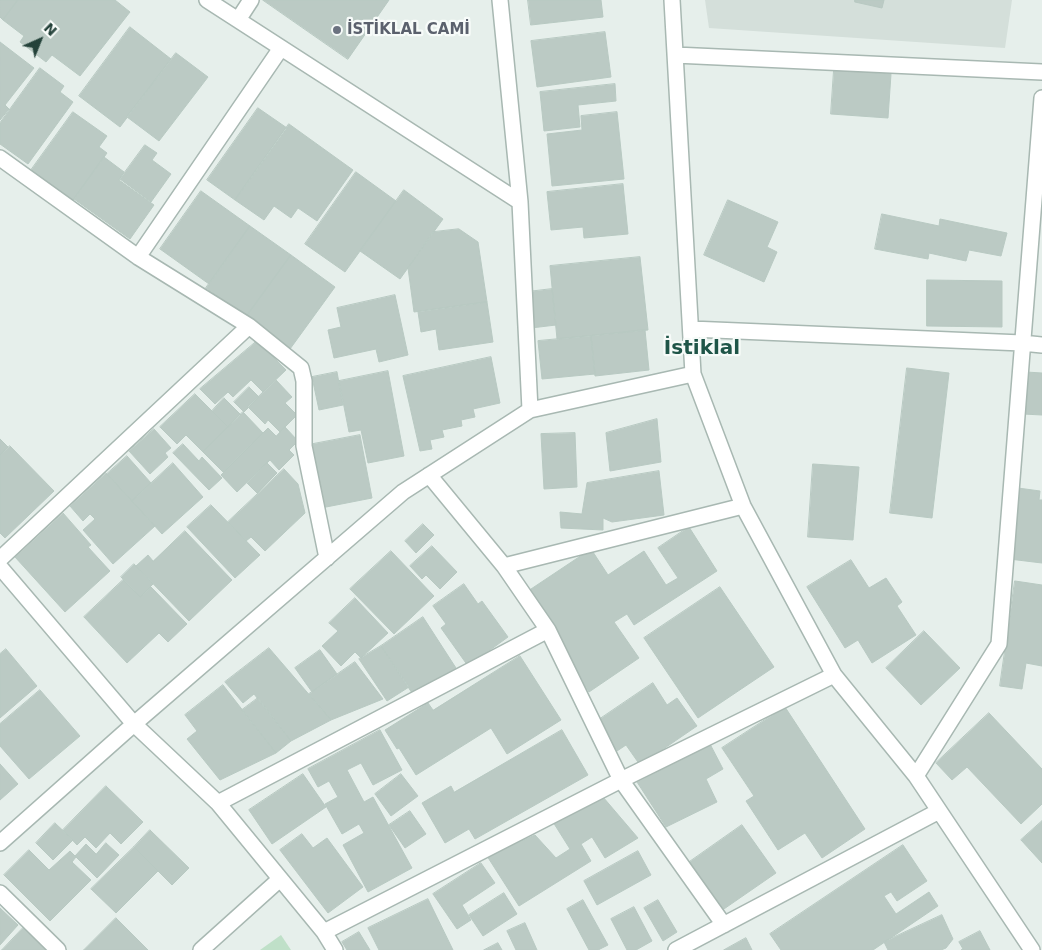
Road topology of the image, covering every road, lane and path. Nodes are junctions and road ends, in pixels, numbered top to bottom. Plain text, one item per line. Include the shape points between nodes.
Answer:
1 (207, 0) edge
2 (251, 0) edge
3 (500, 0) edge
4 (672, 0) edge
5 (238, 20) junction
6 (281, 48) junction
7 (675, 55) junction
8 (1042, 72) edge
9 (1042, 98) edge
10 (0, 158) edge
11 (520, 202) junction
12 (138, 256) junction
13 (249, 326) junction
14 (691, 329) junction
15 (1022, 343) junction
16 (1042, 345) edge
17 (693, 374) junction
18 (530, 410) junction
19 (428, 475) junction
20 (743, 506) junction
21 (327, 558) junction
22 (0, 559) edge
23 (504, 566) junction
24 (0, 567) edge
25 (548, 630) junction
26 (834, 675) junction
27 (134, 724) junction
28 (916, 776) junction
29 (622, 780) junction
30 (218, 803) junction
31 (939, 812) junction
32 (0, 843) edge
33 (280, 879) junction
34 (0, 893) edge
35 (724, 925) junction
36 (324, 932) junction
37 (58, 950) edge
38 (200, 950) edge
39 (336, 950) edge
40 (676, 950) edge
41 (1032, 950) edge

1 - 5 street
2 - 5 street
3 - 11 street
4 - 7 street
5 - 6 street
6 - 11 street
6 - 12 street
7 - 8 street
7 - 14 street
9 - 15 street
10 - 12 street
11 - 18 street
12 - 13 street
13 - 21 street via 301,368 304,446
13 - 22 street
14 - 15 street
14 - 17 street
15 - 16 street
15 - 28 street via 999,644
17 - 18 street
17 - 20 street
18 - 19 street
19 - 21 street via 403,492
19 - 23 street
20 - 23 street
20 - 26 street
21 - 27 street
23 - 25 street
24 - 27 street
25 - 29 street
25 - 30 street
26 - 28 street
26 - 29 street
27 - 30 street
27 - 32 street
28 - 31 street
29 - 35 street
29 - 36 street
30 - 33 street
31 - 35 street
31 - 41 street
33 - 36 street
33 - 38 street
34 - 37 street
35 - 40 street
36 - 39 street

